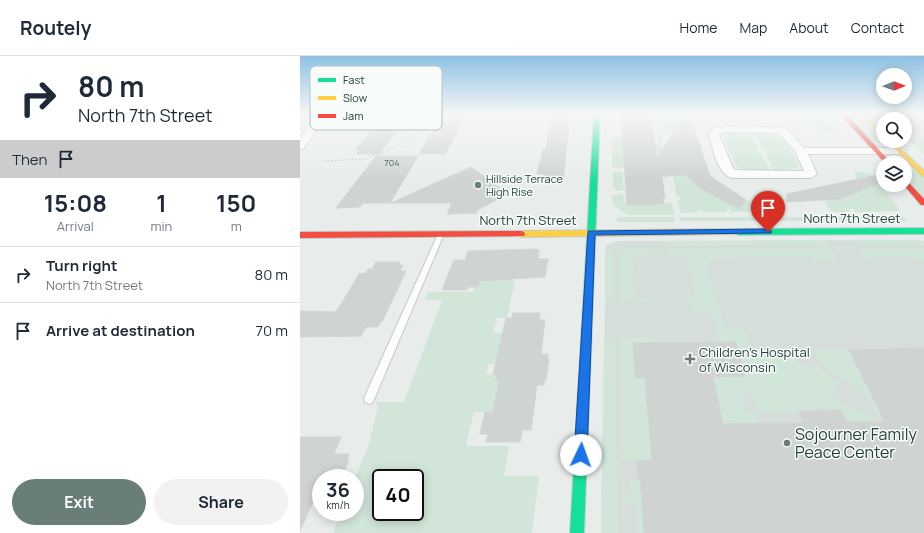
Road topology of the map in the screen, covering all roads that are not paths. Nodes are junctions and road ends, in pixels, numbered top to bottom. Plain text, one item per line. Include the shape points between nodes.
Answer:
1 (307, 136) edge
2 (596, 136) edge
3 (715, 136) edge
4 (790, 136) edge
5 (863, 136) edge
6 (300, 146) edge
7 (897, 148) edge
8 (800, 151) junction
9 (877, 151) junction
10 (900, 151) junction
11 (882, 156) edge
12 (924, 175) edge
13 (912, 190) edge
14 (924, 203) edge
15 (924, 231) edge
16 (591, 233) junction
17 (441, 234) junction
18 (300, 235) edge
19 (369, 399) dead end
20 (577, 533) edge

1 - 6 street
2 - 16 street
3 - 8 street via 727,169 732,174 811,174
4 - 8 street
5 - 9 street
7 - 10 street
8 - 9 street
9 - 10 street
9 - 11 street
10 - 12 street
13 - 14 street
15 - 16 street, North 7th Street
16 - 17 street, North 7th Street
16 - 20 street
17 - 18 street, North 7th Street
17 - 19 lane

